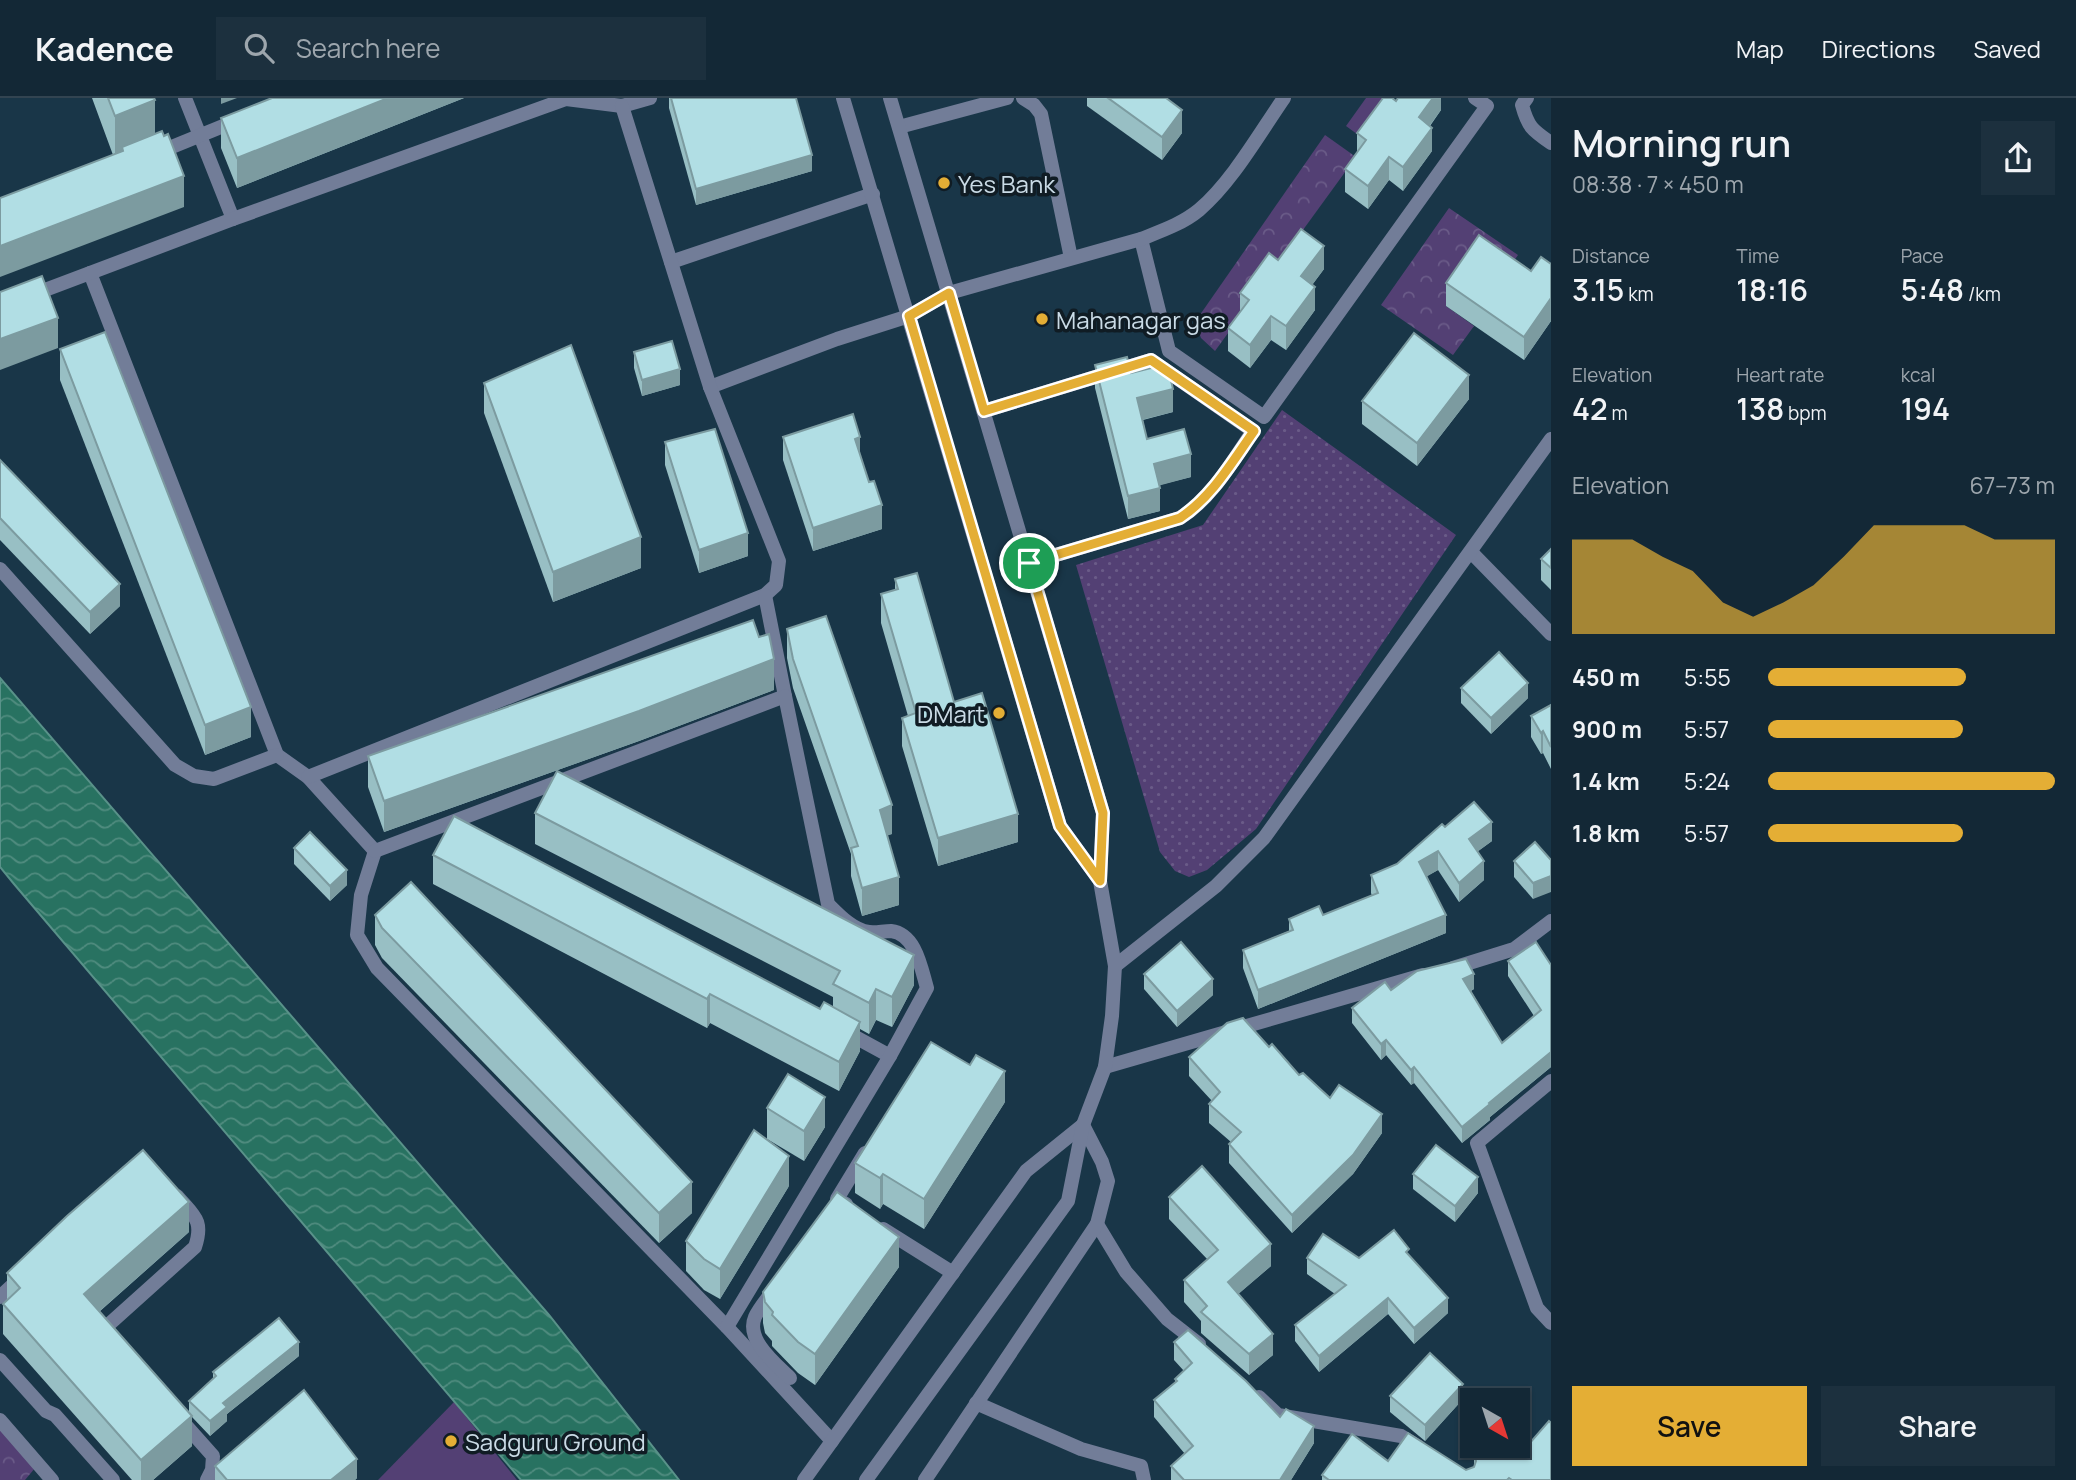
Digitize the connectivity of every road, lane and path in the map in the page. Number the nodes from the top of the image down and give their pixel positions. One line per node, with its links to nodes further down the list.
1 (185, 98): 13 (street)
2 (650, 98): 10 (street)
3 (843, 98): 16 (street)
4 (890, 98): 12 (street)
5 (1007, 98): 12 (street)
6 (1023, 98): 19 (street)
7 (1284, 98): 18 (street)
8 (1475, 98): 18 (street)
9 (1527, 98): 14 (street)
10 (622, 106): 17 (street); 20 (street)
11 (247, 116): 13 (street)
12 (899, 127): 22 (street)
13 (200, 136): 15 (street); 17 (street)
14 (1551, 143)
15 (147, 157)
16 (873, 194): 20 (street); 24 (street)
17 (233, 219): 21 (street)
18 (1141, 239): 19 (street)
19 (1071, 258): 22 (street)
20 (671, 262): 25 (street)
21 (90, 273): 23 (street); 34 (street)
22 (949, 293): 24 (street); 26 (street)
23 (0, 306)
24 (909, 316): 25 (street); 37 (street)
25 (709, 387): 31 (street)
26 (984, 411): 29 (street); 29 (street)
27 (1551, 439): 28 (street)
28 (1471, 552): 32 (street); 39 (street)
29 (1029, 563): 37 (street)
30 (0, 569): 34 (street)
31 (765, 596): 33 (street); 35 (street)
32 (1551, 634)
33 (785, 696): 36 (street); 41 (street)
34 (278, 755): 35 (street)
35 (308, 777): 36 (street)
36 (374, 851): 53 (street)
37 (1100, 881): 39 (street)
38 (1551, 921): 42 (street)
39 (1115, 966): 42 (street)
40 (830, 1024): 41 (street)
41 (890, 1056): 53 (street)
42 (1105, 1066): 44 (street)
43 (1551, 1081): 52 (street)
44 (1083, 1125): 47 (street); 49 (street); 68 (street)
45 (871, 1143): 49 (street)
46 (169, 1186): 54 (street)
47 (1097, 1224): 55 (street); 59 (street)
48 (29, 1269): 51 (street)
49 (953, 1273): 62 (street)
50 (785, 1275): 57 (street)
51 (0, 1297)
52 (1551, 1323)
53 (727, 1327): 62 (street)
54 (117, 1349)
55 (1210, 1353)
56 (0, 1360): 65 (street)
57 (790, 1378)
58 (1249, 1388): 63 (street)
59 (976, 1403): 69 (street); 70 (street)
60 (168, 1406): 66 (street)
61 (0, 1420): 64 (street)
62 (832, 1441): 67 (street)
63 (1434, 1457)
64 (52, 1480)
65 (113, 1480)
66 (207, 1480)
67 (804, 1480)
68 (866, 1480)
69 (925, 1480)
70 (1144, 1480)

